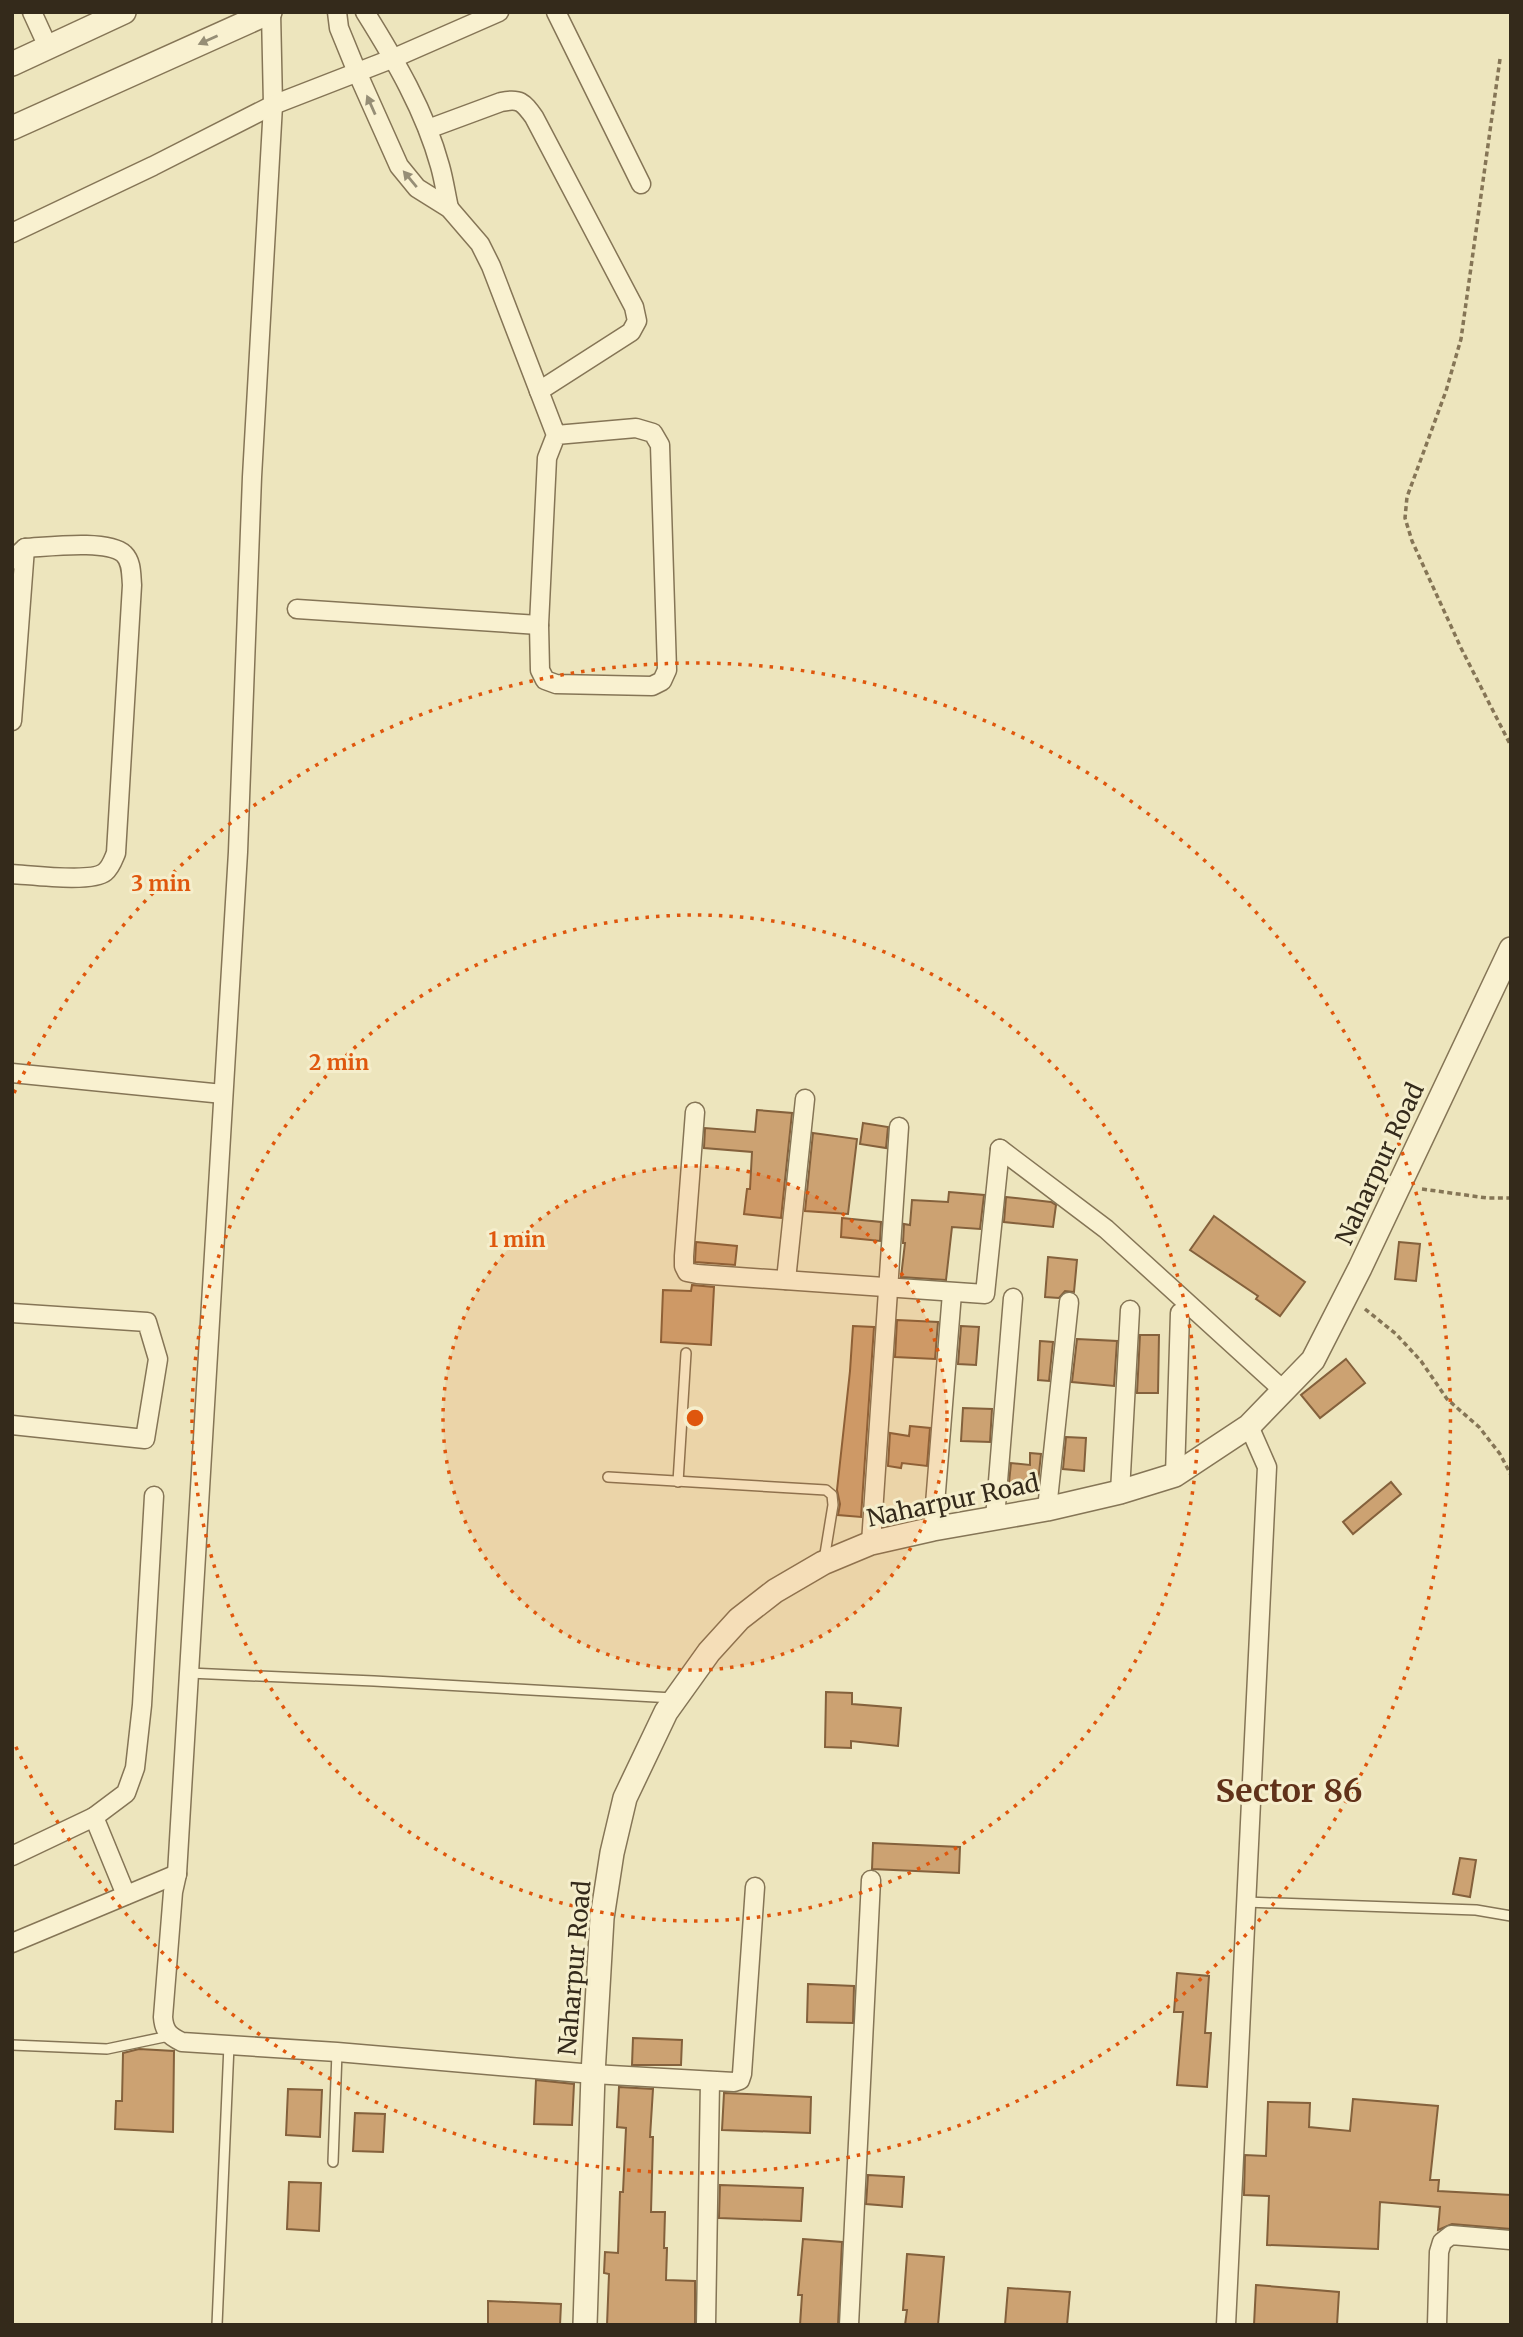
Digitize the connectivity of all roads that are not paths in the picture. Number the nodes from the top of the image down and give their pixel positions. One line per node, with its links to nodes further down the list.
1 (32, 12): 8 (street)
2 (124, 12): 8 (street)
3 (271, 12): 12 (street); 13 (street, one-way to 13)
4 (337, 12): 11 (street)
5 (365, 12): 9 (street)
6 (499, 12): 9 (street)
7 (556, 12): 15 (street)
8 (48, 47): 10 (street)
9 (394, 58): 11 (street); 14 (street)
10 (12, 64)
11 (356, 72): 12 (street); 16 (street, one-way to 11)
12 (273, 105): 17 (street); 27 (street)
13 (12, 128)
14 (428, 129): 16 (street); 18 (street)
15 (641, 184)
16 (449, 208): 18 (street)
17 (12, 233)
18 (538, 391): 19 (street)
19 (556, 435): 22 (street); 22 (street)
20 (18, 554): 23 (street); 24 (street)
21 (297, 609): 22 (street)
22 (539, 625)
23 (12, 721)
24 (12, 874)
25 (1511, 949): 40 (street, Naharpur Road)
26 (12, 1073): 27 (street)
27 (223, 1094): 53 (street)
28 (805, 1099): 31 (street)
29 (695, 1112): 31 (street)
30 (899, 1126): 32 (street)
31 (786, 1280): 32 (street)
32 (889, 1288): 33 (street); 51 (street)
33 (952, 1293): 40 (street); 50 (street)
34 (1013, 1298): 49 (street)
35 (1069, 1302): 48 (street)
36 (1130, 1310): 46 (street)
37 (12, 1313): 41 (street)
38 (1180, 1313): 43 (street)
39 (687, 1353): 45 (lane)
40 (1283, 1390): 42 (street, Naharpur Road)
41 (12, 1425)
42 (1249, 1426): 43 (street, Naharpur Road); 61 (street)
43 (1175, 1475): 46 (street, Naharpur Road)
44 (608, 1477): 45 (lane)
45 (678, 1482): 52 (lane)
46 (1120, 1492): 48 (street, Naharpur Road)
47 (154, 1496): 55 (street)
48 (1047, 1509): 49 (street, Naharpur Road)
49 (996, 1518): 50 (street, Naharpur Road)
50 (933, 1529): 51 (street, Naharpur Road)
51 (871, 1543): 52 (street, Naharpur Road)
52 (823, 1563): 54 (street, Naharpur Road)
53 (189, 1673): 54 (lane); 57 (street)
54 (676, 1699): 68 (street, Naharpur Road)
55 (94, 1817): 56 (street); 60 (street)
56 (12, 1856)
57 (177, 1874): 60 (street); 64 (street)
58 (871, 1880): 75 (street)
59 (755, 1887): 69 (street)
60 (126, 1895): 63 (street)
61 (1246, 1902): 62 (lane); 76 (street)
62 (1511, 1916)
63 (12, 1943)
64 (169, 2036): 65 (lane); 66 (street)
65 (12, 2045)
66 (229, 2045): 67 (street); 72 (lane)
67 (337, 2052): 68 (street); 70 (lane)
68 (593, 2074): 69 (street); 73 (street, Naharpur Road)
69 (710, 2081): 74 (street)
70 (333, 2162)
71 (1510, 2240): 77 (street)
72 (217, 2325)
73 (585, 2325)
74 (705, 2325)
75 (849, 2325)
76 (1226, 2325)
77 (1437, 2325)

